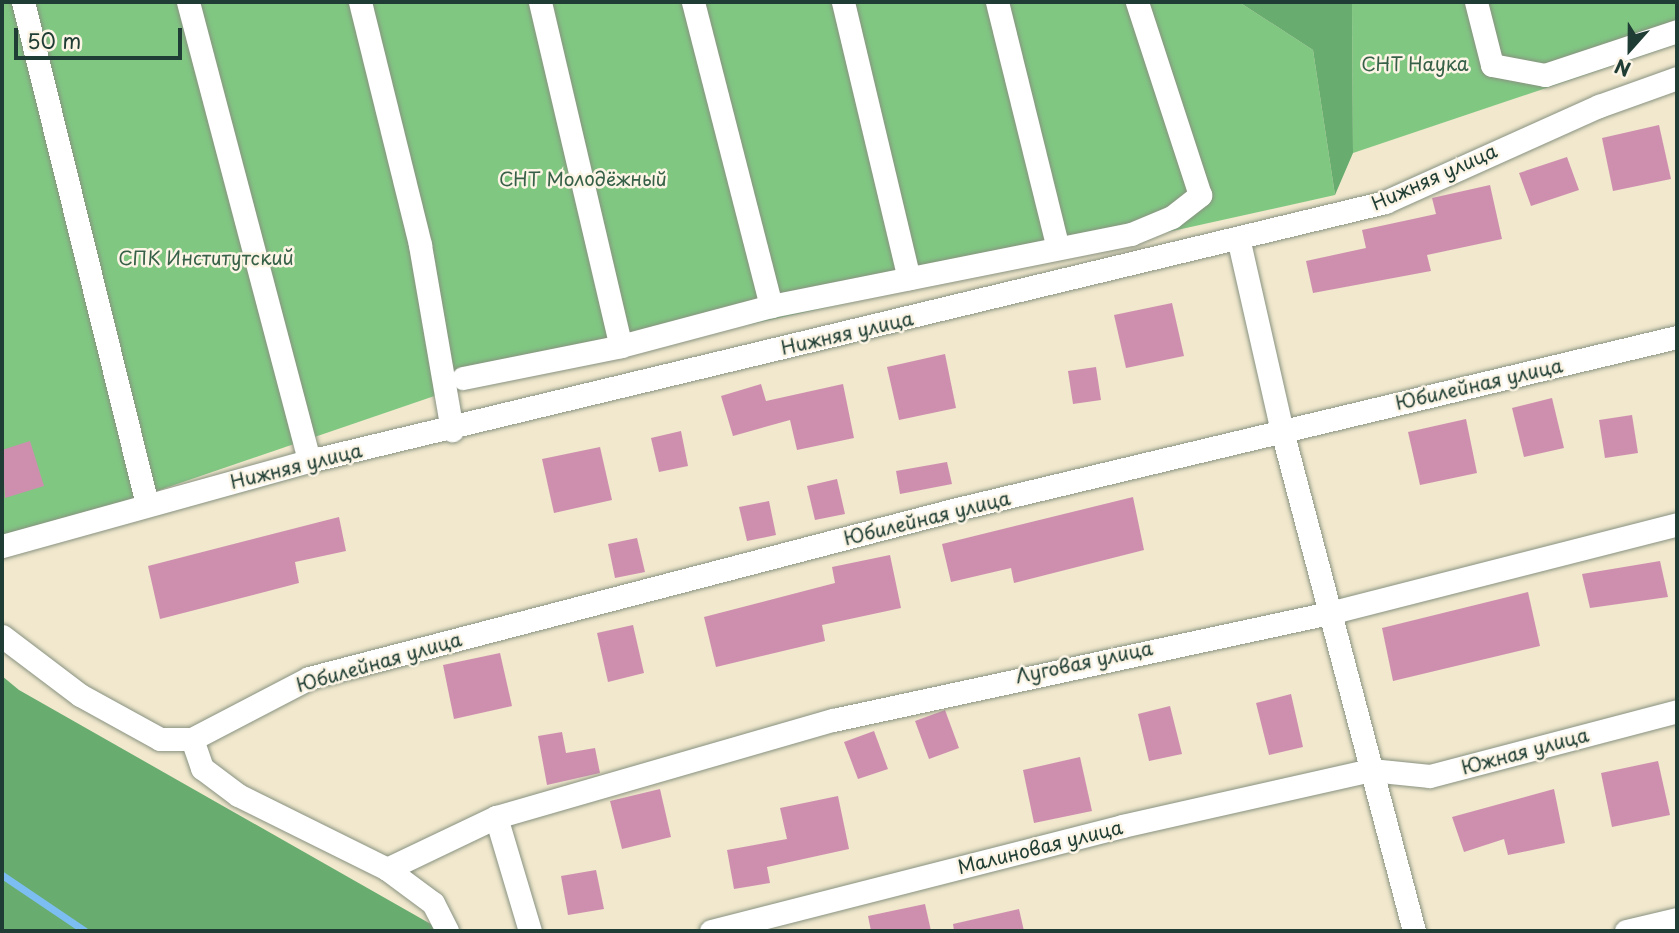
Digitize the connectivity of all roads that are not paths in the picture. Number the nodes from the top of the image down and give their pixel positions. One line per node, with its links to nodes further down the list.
1 (23, 2): 22 (street)
2 (188, 2): 21 (street)
3 (360, 2): 19 (street)
4 (540, 2): 17 (street)
5 (693, 2): 15 (street)
6 (843, 2): 14 (street)
7 (997, 2): 13 (street)
8 (1137, 2): 13 (street)
9 (1476, 2): 10 (street)
10 (1677, 31)
11 (1677, 78): 12 (street, Нижняя улица)
12 (1239, 242): 19 (street, Нижняя улица); 20 (street)
13 (1058, 247): 14 (street)
14 (909, 278): 15 (street)
15 (771, 306): 17 (street)
16 (1677, 337): 20 (street, Юбилейная улица)
17 (621, 346): 18 (street)
18 (463, 378)
19 (452, 430): 21 (street, Нижняя улица)
20 (1282, 431): 25 (street); 28 (street, Юбилейная улица)
21 (309, 461): 22 (street, Нижняя улица)
22 (147, 504): 24 (street, Нижняя улица)
23 (1677, 524): 25 (street, Луговая улица)
24 (3, 542)
25 (1329, 613): 29 (street); 30 (street, Луговая улица)
26 (2, 636): 28 (street)
27 (1677, 711): 29 (street, Южная улица)
28 (192, 739): 31 (street)
29 (1371, 770): 35 (street, Малиновая улица); 36 (street)
30 (496, 817): 31 (street, Луговая улица); 34 (street)
31 (387, 869): 33 (street)
32 (1677, 919): 37 (street)
33 (447, 931)
34 (530, 931)
35 (711, 931)
36 (1414, 931)
37 (1626, 931)

